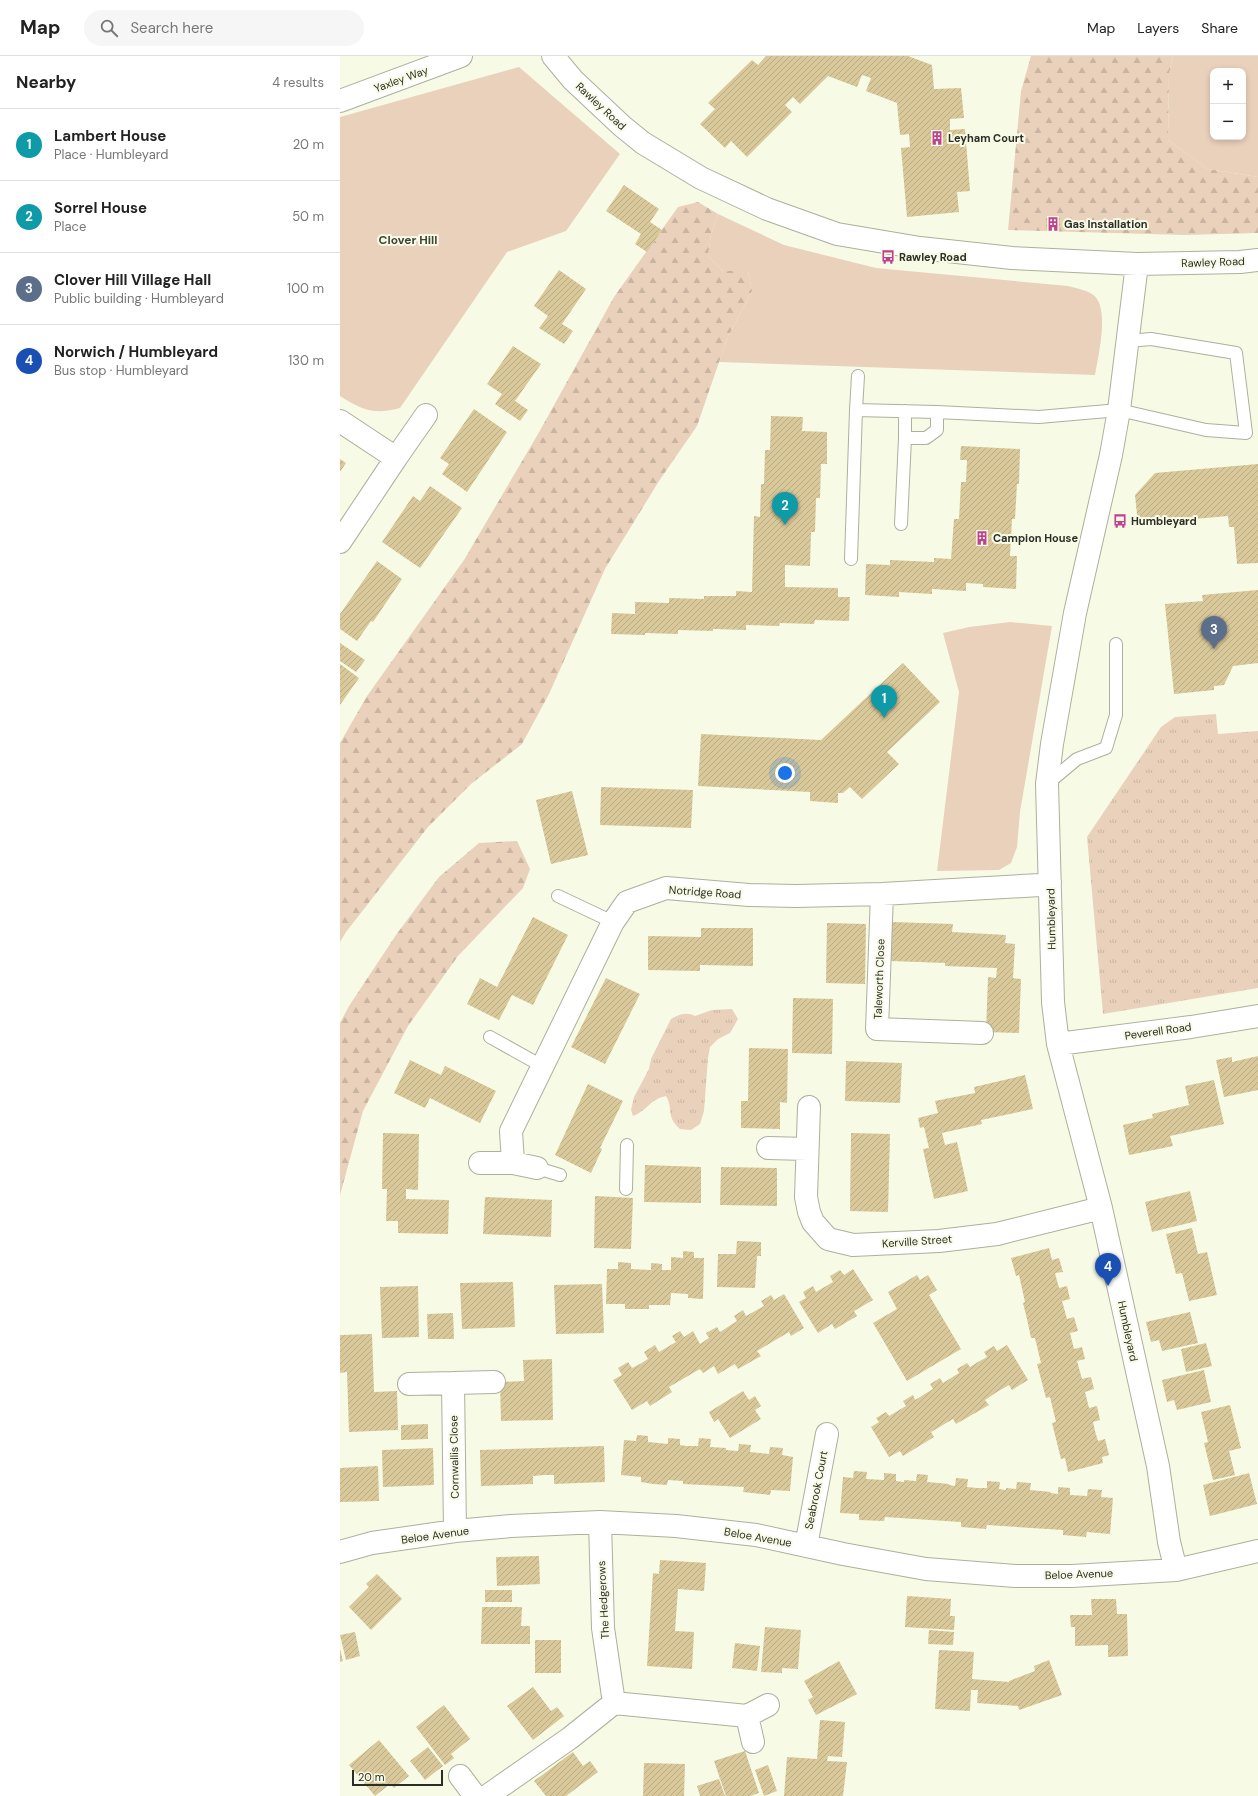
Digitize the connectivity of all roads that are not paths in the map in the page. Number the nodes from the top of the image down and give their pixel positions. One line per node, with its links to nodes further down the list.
1 (462, 56): 3 (street, Yaxley Way)
2 (553, 56): 5 (street, Rawley Road)
3 (340, 101)
4 (1258, 260): 5 (street, Rawley Road)
5 (1137, 264): 6 (street, Humbleyard)
6 (1129, 341): 9 (street, Humbleyard); 9 (lane)
7 (858, 376): 8 (lane)
8 (856, 410): 10 (lane); 18 (lane)
9 (1119, 410): 11 (lane); 20 (street, Humbleyard)
10 (905, 411): 11 (lane); 14 (lane)
11 (937, 412): 14 (lane)
12 (426, 415): 15 (street)
13 (340, 420): 15 (street)
14 (905, 438): 16 (lane)
15 (396, 458): 17 (street)
16 (901, 524)
17 (340, 542)
18 (851, 559)
19 (1116, 644): 20 (lane)
20 (1047, 784): 21 (street, Humbleyard)
21 (1050, 882): 22 (street, Notridge Road); 28 (street, Humbleyard)
22 (882, 894): 24 (street, Notridge Road); 26 (street, Taleworth Close)
23 (558, 896): 24 (lane)
24 (613, 922): 29 (street, Notridge Road)
25 (1258, 1016): 28 (street, Peverell Road)
26 (982, 1033)
27 (490, 1037): 29 (lane)
28 (1058, 1044): 39 (street, Humbleyard)
29 (542, 1066): 35 (street, Notridge Road)
30 (809, 1108): 33 (street, Kerville Street)
31 (627, 1145): 38 (lane)
32 (768, 1148): 33 (street)
33 (807, 1149): 39 (street, Kerville Street)
34 (480, 1164): 35 (street)
35 (513, 1164): 36 (street)
36 (536, 1168): 37 (lane)
37 (560, 1175)
38 (626, 1189)
39 (1101, 1208): 49 (street, Humbleyard)
40 (494, 1382): 41 (street)
41 (453, 1383): 42 (street); 45 (street, Cornwallis Close)
42 (410, 1384)
43 (827, 1434): 46 (street, Seabrook Court)
44 (600, 1522): 45 (street, Beloe Avenue); 46 (street, Beloe Avenue); 50 (street, The Hedgerows)
45 (455, 1531): 48 (street, Beloe Avenue)
46 (806, 1546): 49 (street, Beloe Avenue)
47 (1258, 1551): 49 (street, Beloe Avenue)
48 (340, 1552)
49 (1176, 1570)
50 (614, 1703): 52 (street); 56 (street)
51 (768, 1705): 52 (street)
52 (747, 1716): 53 (street)
53 (753, 1742)
54 (460, 1776): 55 (street)
55 (475, 1796)
56 (487, 1796)

